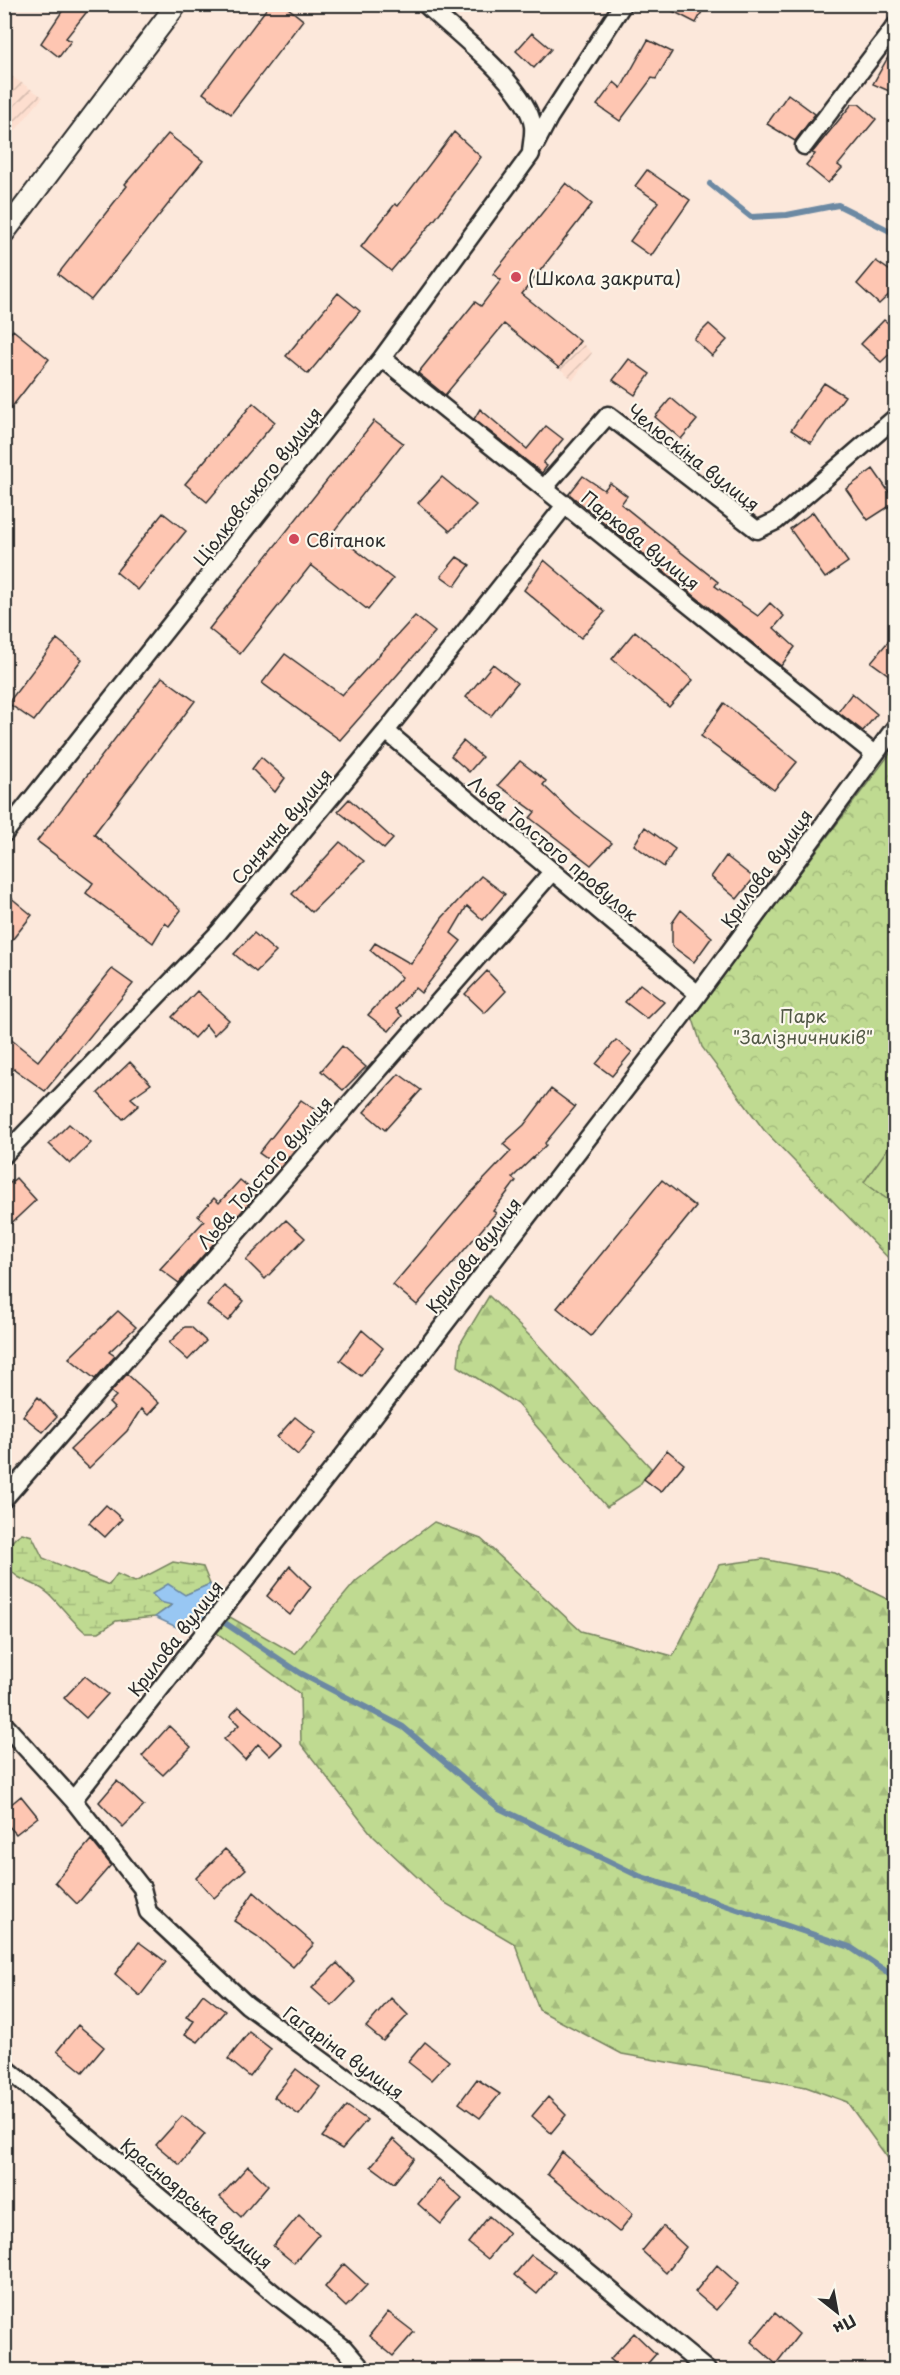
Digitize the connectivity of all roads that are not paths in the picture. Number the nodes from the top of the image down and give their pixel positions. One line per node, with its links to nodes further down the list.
1 (177, 4): 7 (street)
2 (425, 4): 6 (street)
3 (623, 4): 6 (street, Ціолковського вулиця)
4 (892, 35): 5 (street)
5 (804, 146)
6 (531, 154): 8 (street, Ціолковського вулиця)
7 (4, 233)
8 (382, 358): 10 (street, Паркова вулиця); 15 (street, Ціолковського вулиця)
9 (896, 417): 10 (street, Челюскіна вулиця)
10 (544, 488): 11 (street, Паркова вулиця)
11 (566, 504): 13 (street, Сонячна вулиця); 14 (street, Паркова вулиця)
12 (896, 726): 14 (street, Крилова вулиця)
13 (386, 731): 16 (street, Льва Толстого провулок); 18 (street, Сонячна вулиця)
14 (874, 754): 17 (street, Крилова вулиця)
15 (4, 834)
16 (552, 872): 17 (street, Льва Толстого провулок); 19 (street, Льва Толстого вулиця)
17 (698, 994): 21 (street, Крилова вулиця)
18 (4, 1155)
19 (4, 1499)
20 (4, 1724): 21 (street, Гагаріна вулиця)
21 (73, 1800): 24 (street, Гагаріна вулиця)
22 (4, 2066): 23 (street, Красноярська вулиця)
23 (363, 2370)
24 (707, 2370)

